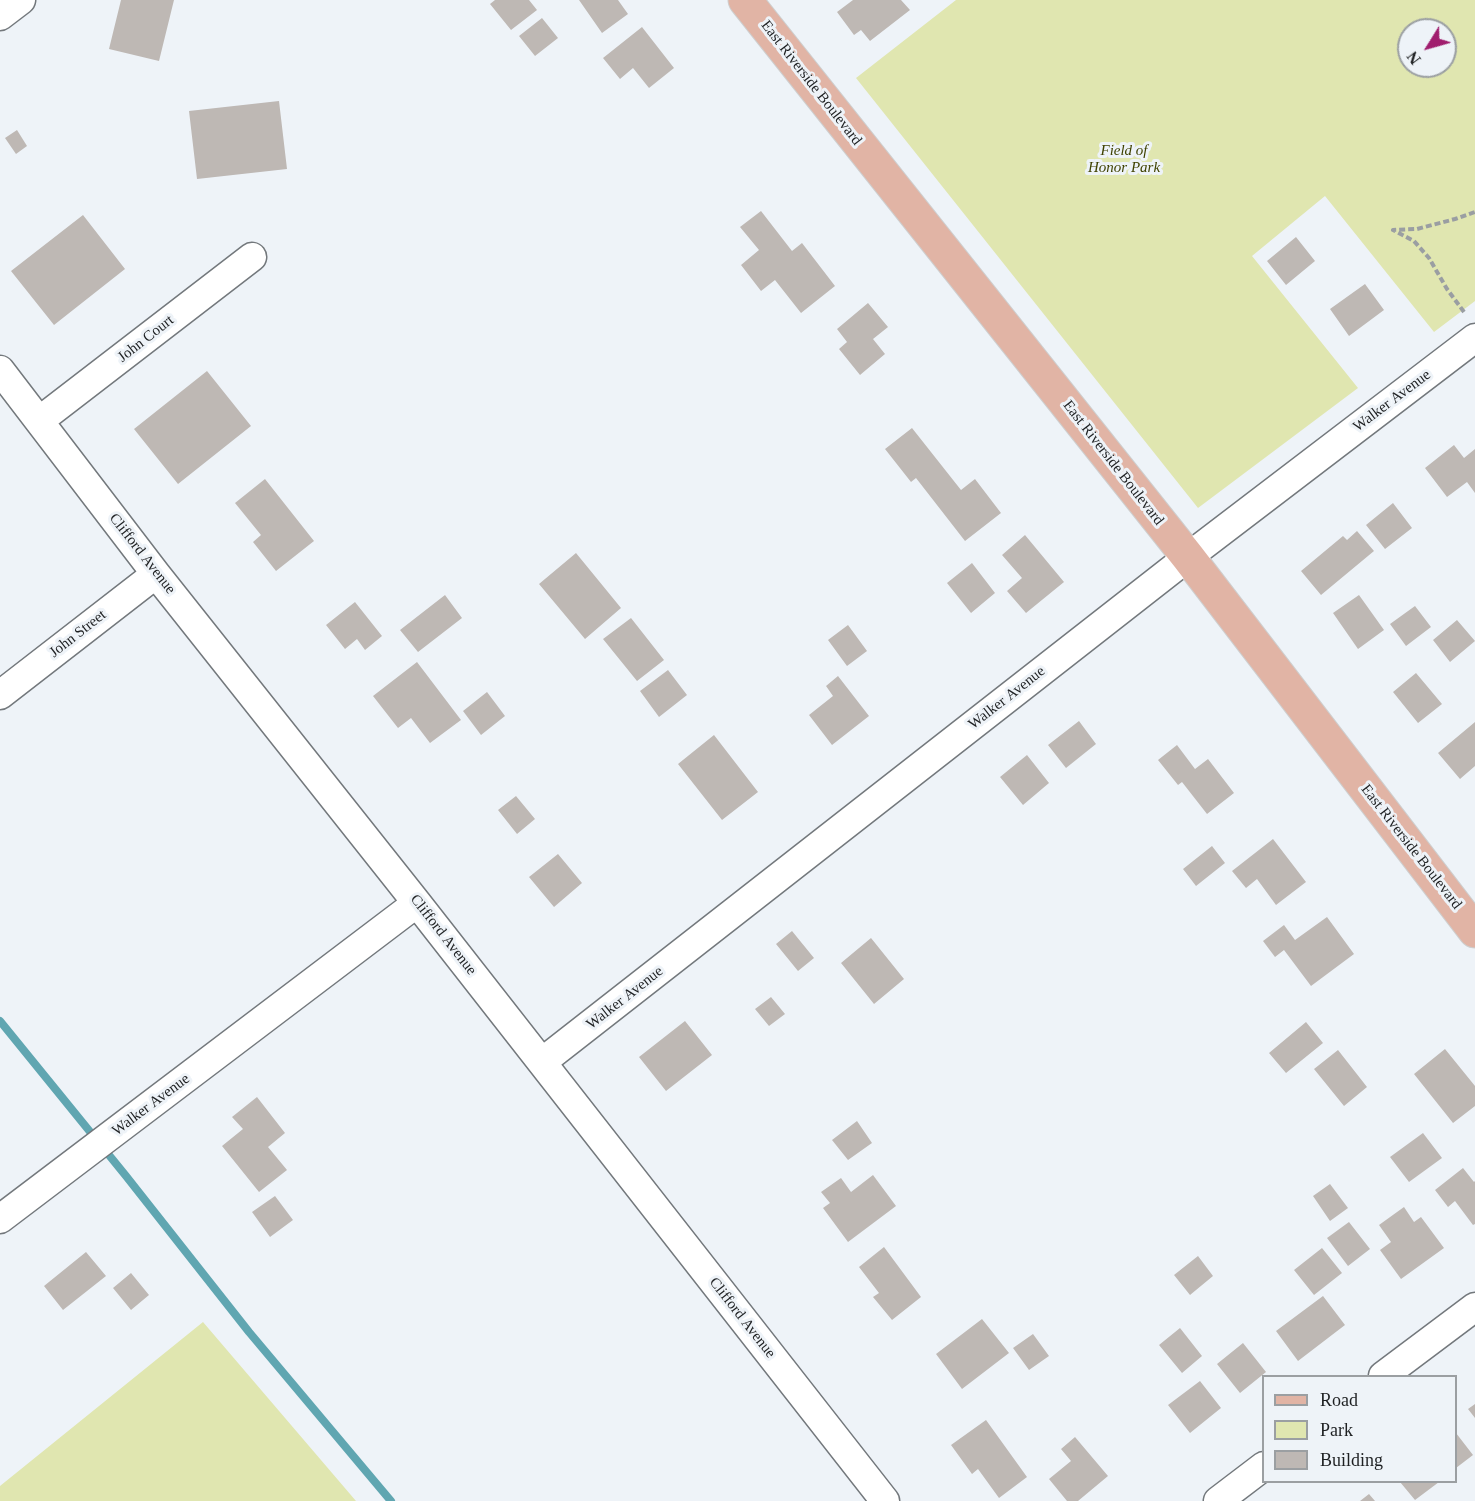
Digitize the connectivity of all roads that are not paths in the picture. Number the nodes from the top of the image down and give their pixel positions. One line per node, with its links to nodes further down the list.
1 (21, 0): 3 (street)
2 (745, 0): 8 (main road, East Riverside Boulevard)
3 (0, 16)
4 (252, 257): 7 (street, John Court)
5 (1472, 328): 8 (street, Walker Avenue)
6 (0, 370): 7 (street, Clifford Avenue)
7 (39, 420): 9 (street, Clifford Avenue)
8 (1188, 557): 12 (main road, East Riverside Boulevard); 13 (street, Walker Avenue)
9 (156, 574): 10 (street, John Street); 11 (street, Clifford Avenue)
10 (0, 695)
11 (417, 903): 13 (street, Clifford Avenue); 14 (street, Walker Avenue)
12 (1475, 931)
13 (542, 1062): 18 (street, Clifford Avenue)
14 (0, 1219)
15 (1475, 1307): 16 (street)
16 (1386, 1375)
17 (1262, 1467): 19 (street)
18 (885, 1501)
19 (1218, 1501)

